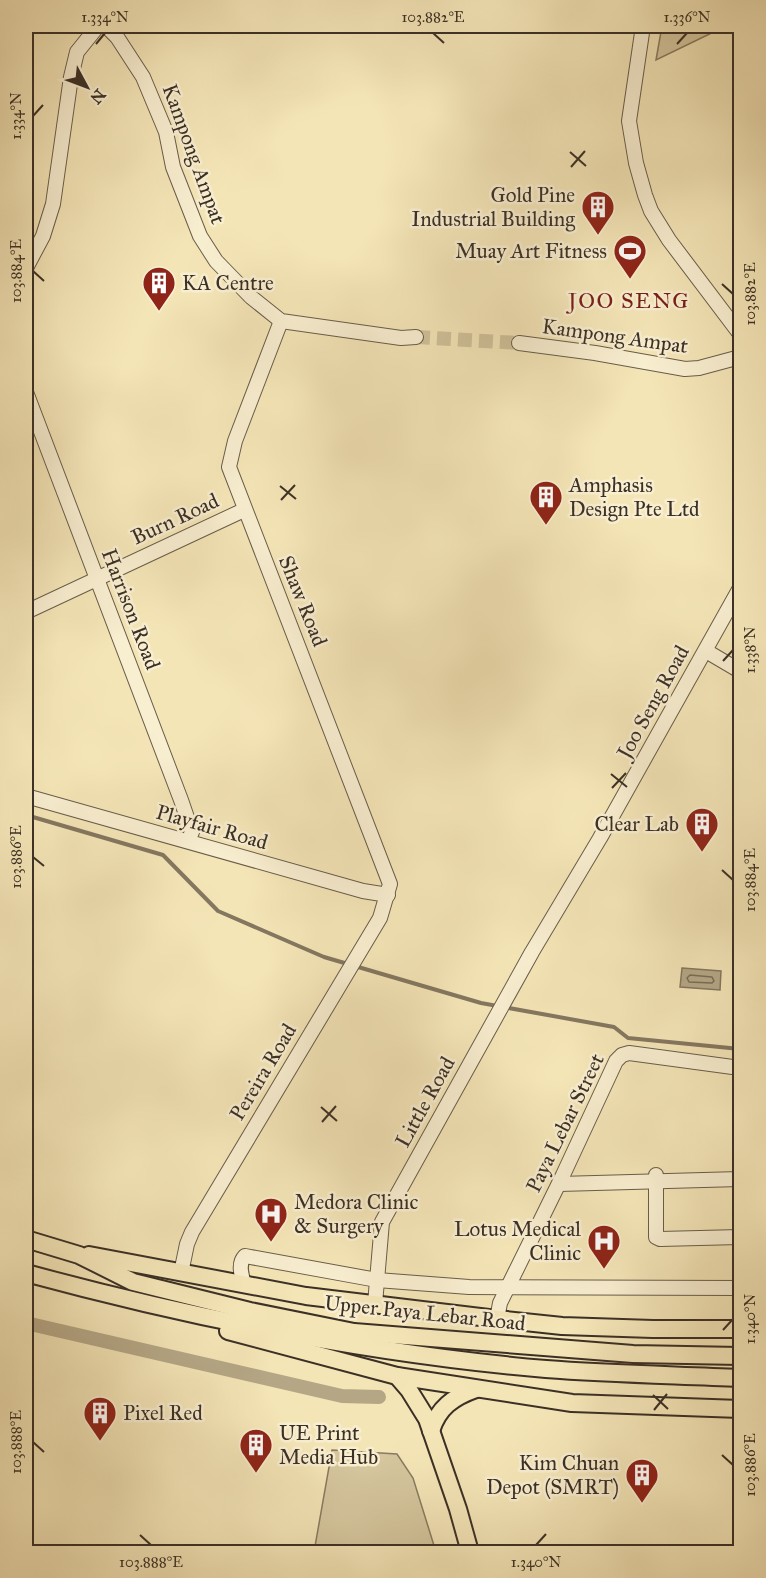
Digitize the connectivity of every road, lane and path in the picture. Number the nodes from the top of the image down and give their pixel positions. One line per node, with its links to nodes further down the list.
1 (98, 26): 4 (street)
2 (106, 26): 5 (street, Kampong Ampat)
3 (644, 26): 6 (street)
4 (26, 268)
5 (281, 321): 7 (street); 11 (street, Shaw Road)
6 (741, 333)
7 (416, 337)
8 (519, 343): 9 (street, Kampong Ampat)
9 (741, 357)
10 (26, 392): 12 (street, Harrison Road)
11 (244, 510): 12 (street, Burn Road); 19 (street, Shaw Road)
12 (97, 579): 14 (street, Burn Road); 18 (street, Harrison Road)
13 (741, 588): 15 (street, Joo Seng Road)
14 (26, 612)
15 (706, 651): 16 (street); 20 (street, Joo Seng Road)
16 (741, 671)
17 (26, 796): 18 (street, Playfair Road)
18 (188, 841): 19 (street, Playfair Road)
19 (388, 895): 29 (street, Pereira Road)
20 (545, 929): 30 (street, Little Road)
21 (741, 1068): 24 (street, Paya Lebar Street)
22 (656, 1177): 23 (street); 24 (street); 25 (street)
23 (741, 1179)
24 (559, 1184): 32 (street, Paya Lebar Street)
25 (741, 1237)
26 (26, 1239): 27 (main road, Upper Paya Lebar Road)
27 (79, 1255): 29 (main road, Upper Paya Lebar Road); 38 (main road, Upper Paya Lebar Road)
28 (26, 1273): 35 (main road, Upper Paya Lebar Road)
29 (181, 1273): 31 (main road, Upper Paya Lebar Road)
30 (377, 1280): 31 (street, Upper Paya Lebar Road); 32 (street, Upper Paya Lebar Road); 34 (street, Little Road)
31 (244, 1284): 34 (main road, Upper Paya Lebar Road)
32 (508, 1288): 33 (street, Upper Paya Lebar Road); 36 (street, Paya Lebar Street)
33 (741, 1288)
34 (375, 1304): 36 (main road, Upper Paya Lebar Road)
35 (207, 1318): 39 (main road, Upper Paya Lebar Road); 40 (main road, Upper Paya Lebar Road)
36 (497, 1319): 37 (main road, Upper Paya Lebar Road)
37 (741, 1329)
38 (741, 1356)
39 (397, 1376): 41 (main road, Upper Paya Lebar Road); 43 (main road)
40 (741, 1378)
41 (478, 1389): 42 (main road, Upper Paya Lebar Road); 43 (main road)
42 (741, 1409)
43 (430, 1431): 44 (main road)
44 (470, 1552)

